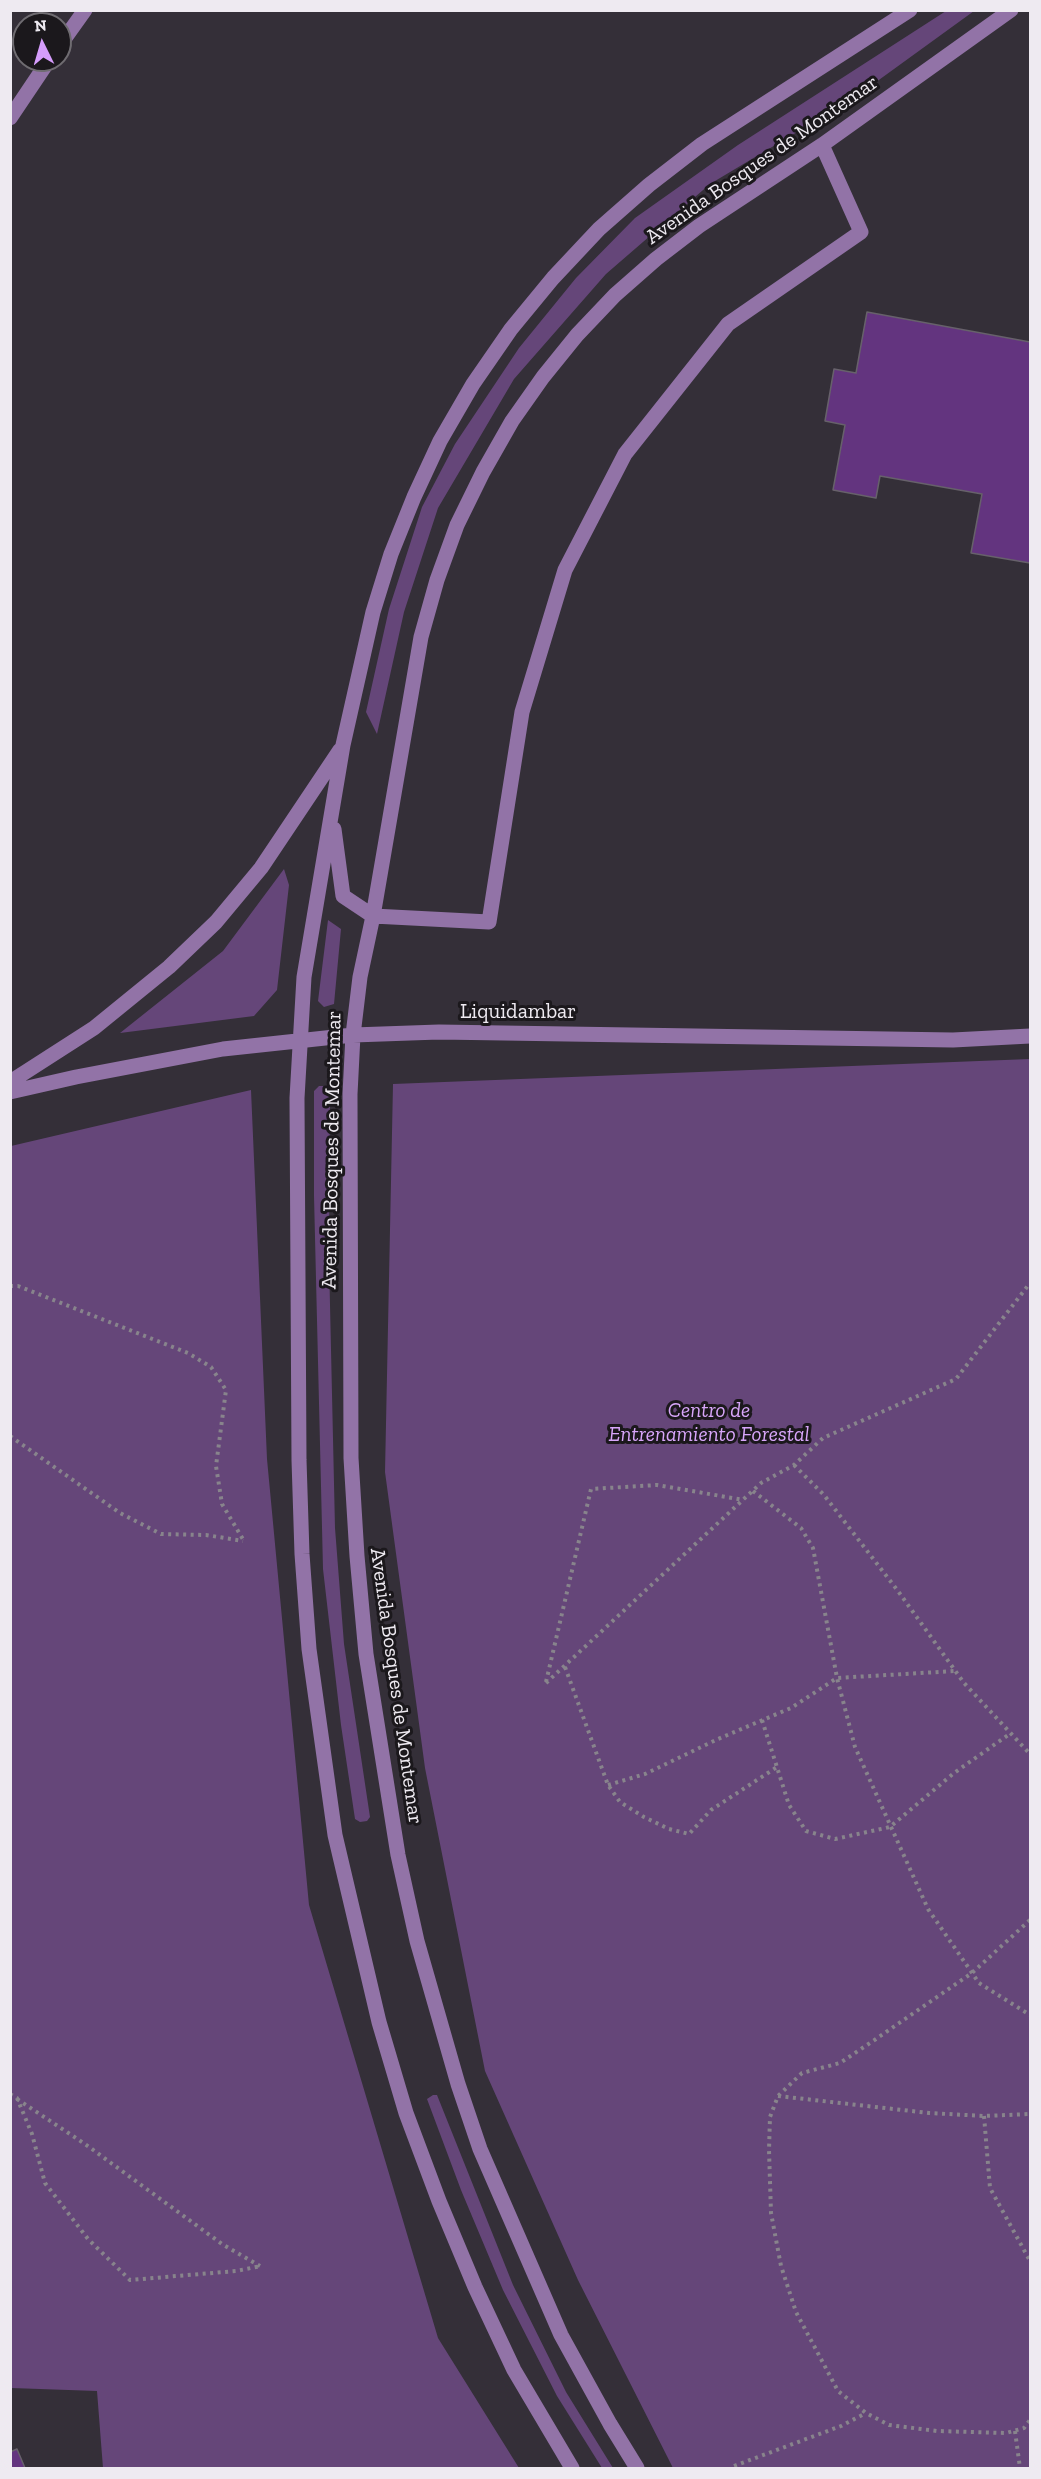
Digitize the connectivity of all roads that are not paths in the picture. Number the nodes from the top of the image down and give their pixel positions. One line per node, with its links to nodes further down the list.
1 (85, 10): 4 (street)
2 (910, 10): 8 (street, Avenida Bosques de Montemar)
3 (1011, 10): 7 (street, Avenida Bosques de Montemar)
4 (72, 28)
5 (41, 72): 6 (street)
6 (10, 118)
7 (822, 145): 10 (street, Avenida Bosques de Montemar); 10 (street)
8 (343, 746): 9 (street, Avenida Bosques de Montemar); 14 (street)
9 (332, 814): 10 (street); 13 (street, Avenida Bosques de Montemar)
10 (373, 916): 11 (street, Avenida Bosques de Montemar)
11 (353, 1035): 12 (street, Liquidambar); 13 (street, Liquidambar); 17 (street, Avenida Bosques de Montemar)
12 (1030, 1036)
13 (299, 1040): 15 (street, Liquidambar); 16 (street, Avenida Bosques de Montemar)
14 (10, 1082)
15 (10, 1092)
16 (572, 2469)
17 (637, 2469)

